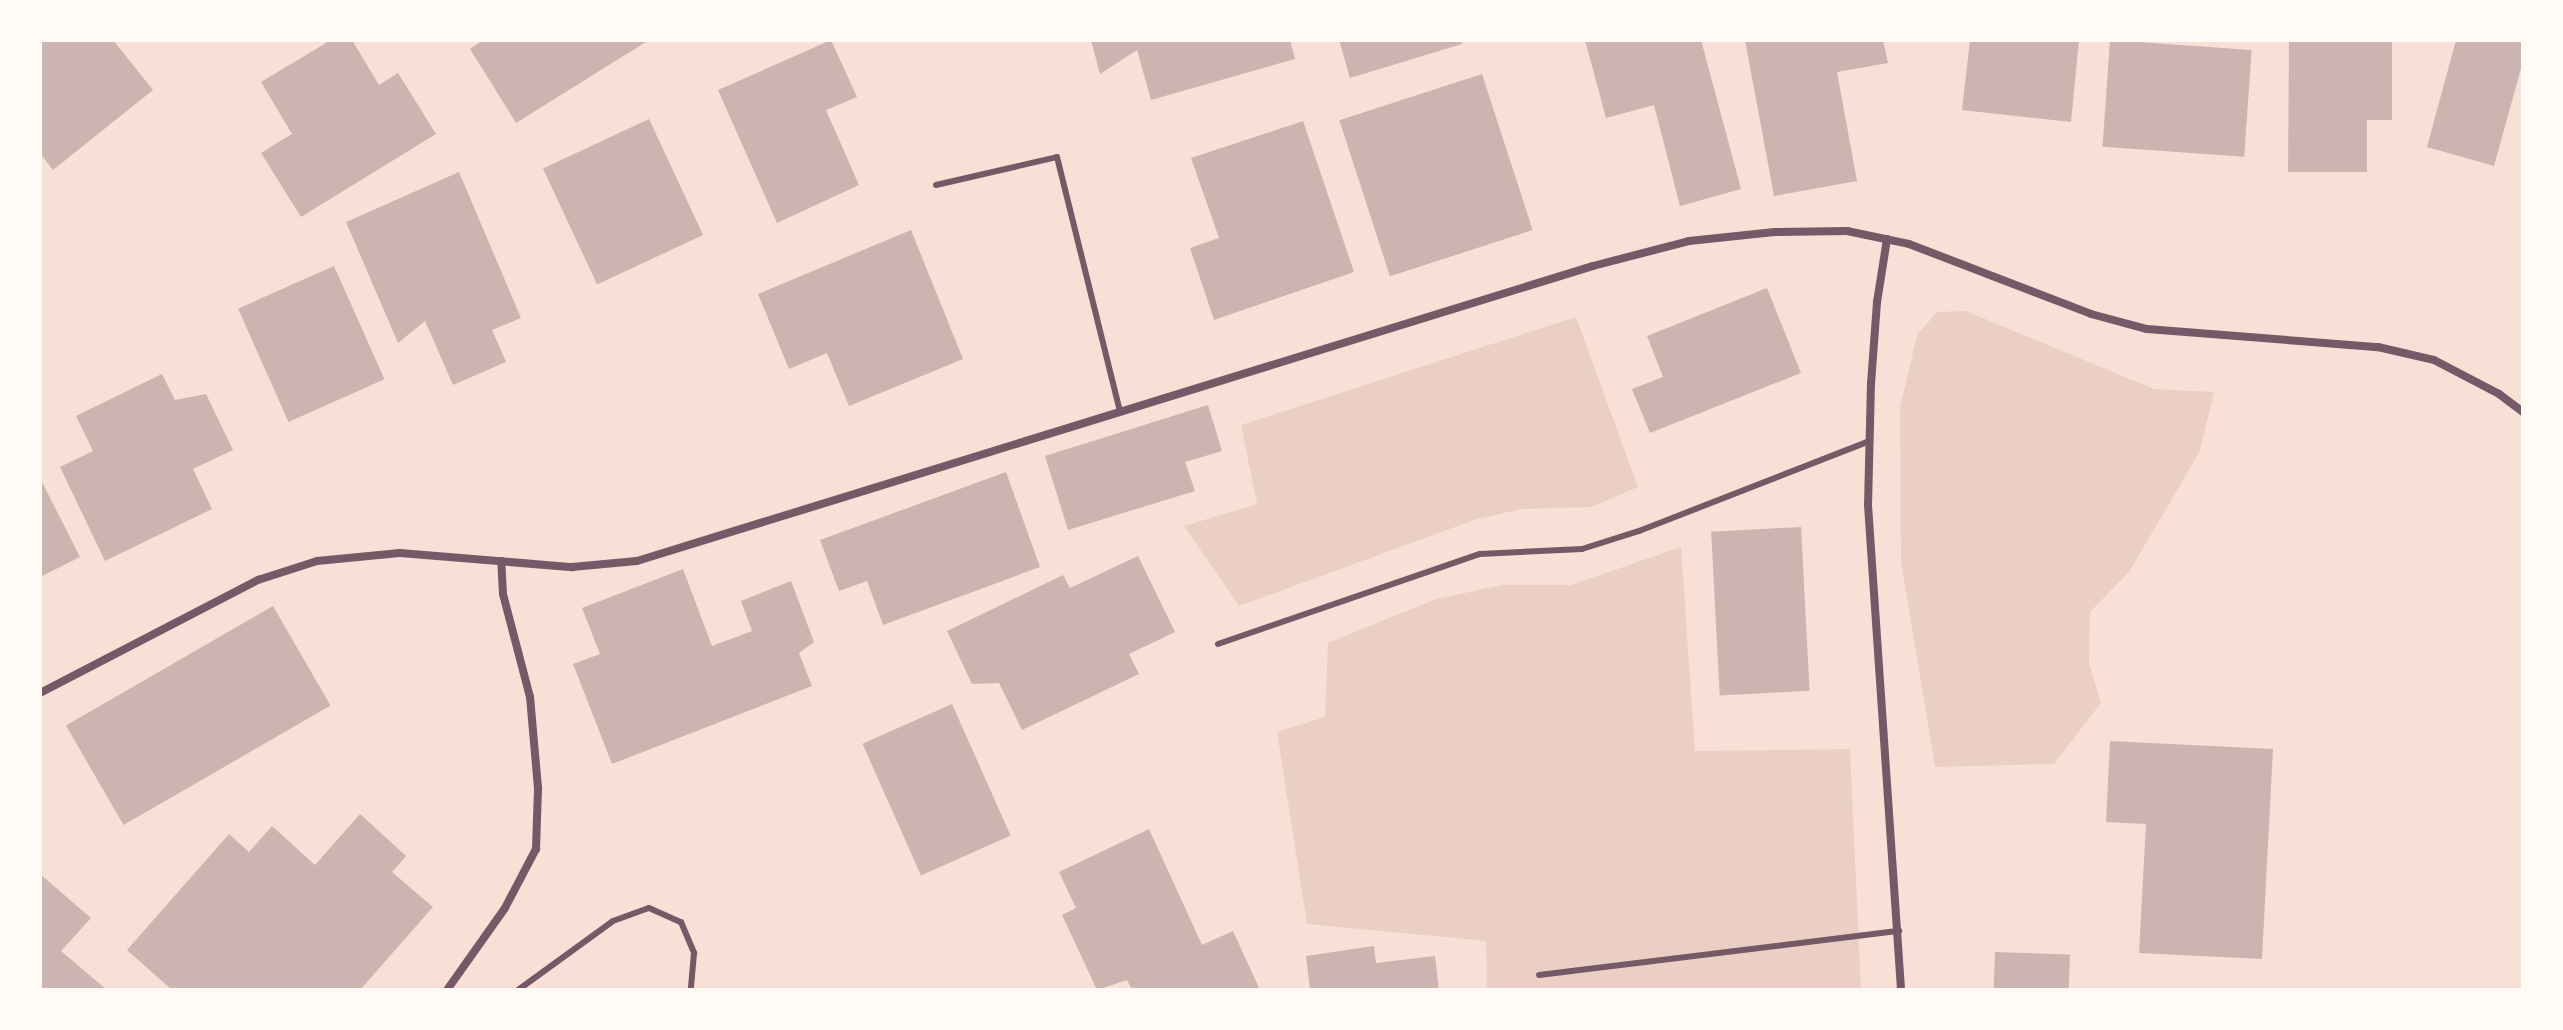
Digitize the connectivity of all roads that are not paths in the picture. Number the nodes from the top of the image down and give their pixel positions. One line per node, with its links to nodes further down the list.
1 (936, 185): 3 (lane)
2 (1887, 239): 3 (street); 4 (street); 5 (street)
3 (1120, 411): 6 (street)
4 (2523, 412)
5 (1870, 441): 7 (lane); 9 (street)
6 (501, 561): 8 (street); 11 (street)
7 (1218, 644)
8 (40, 693)
9 (1899, 931): 10 (lane); 14 (street)
10 (1539, 975)
11 (447, 990)
12 (518, 990): 13 (lane)
13 (691, 990)
14 (1901, 990)

